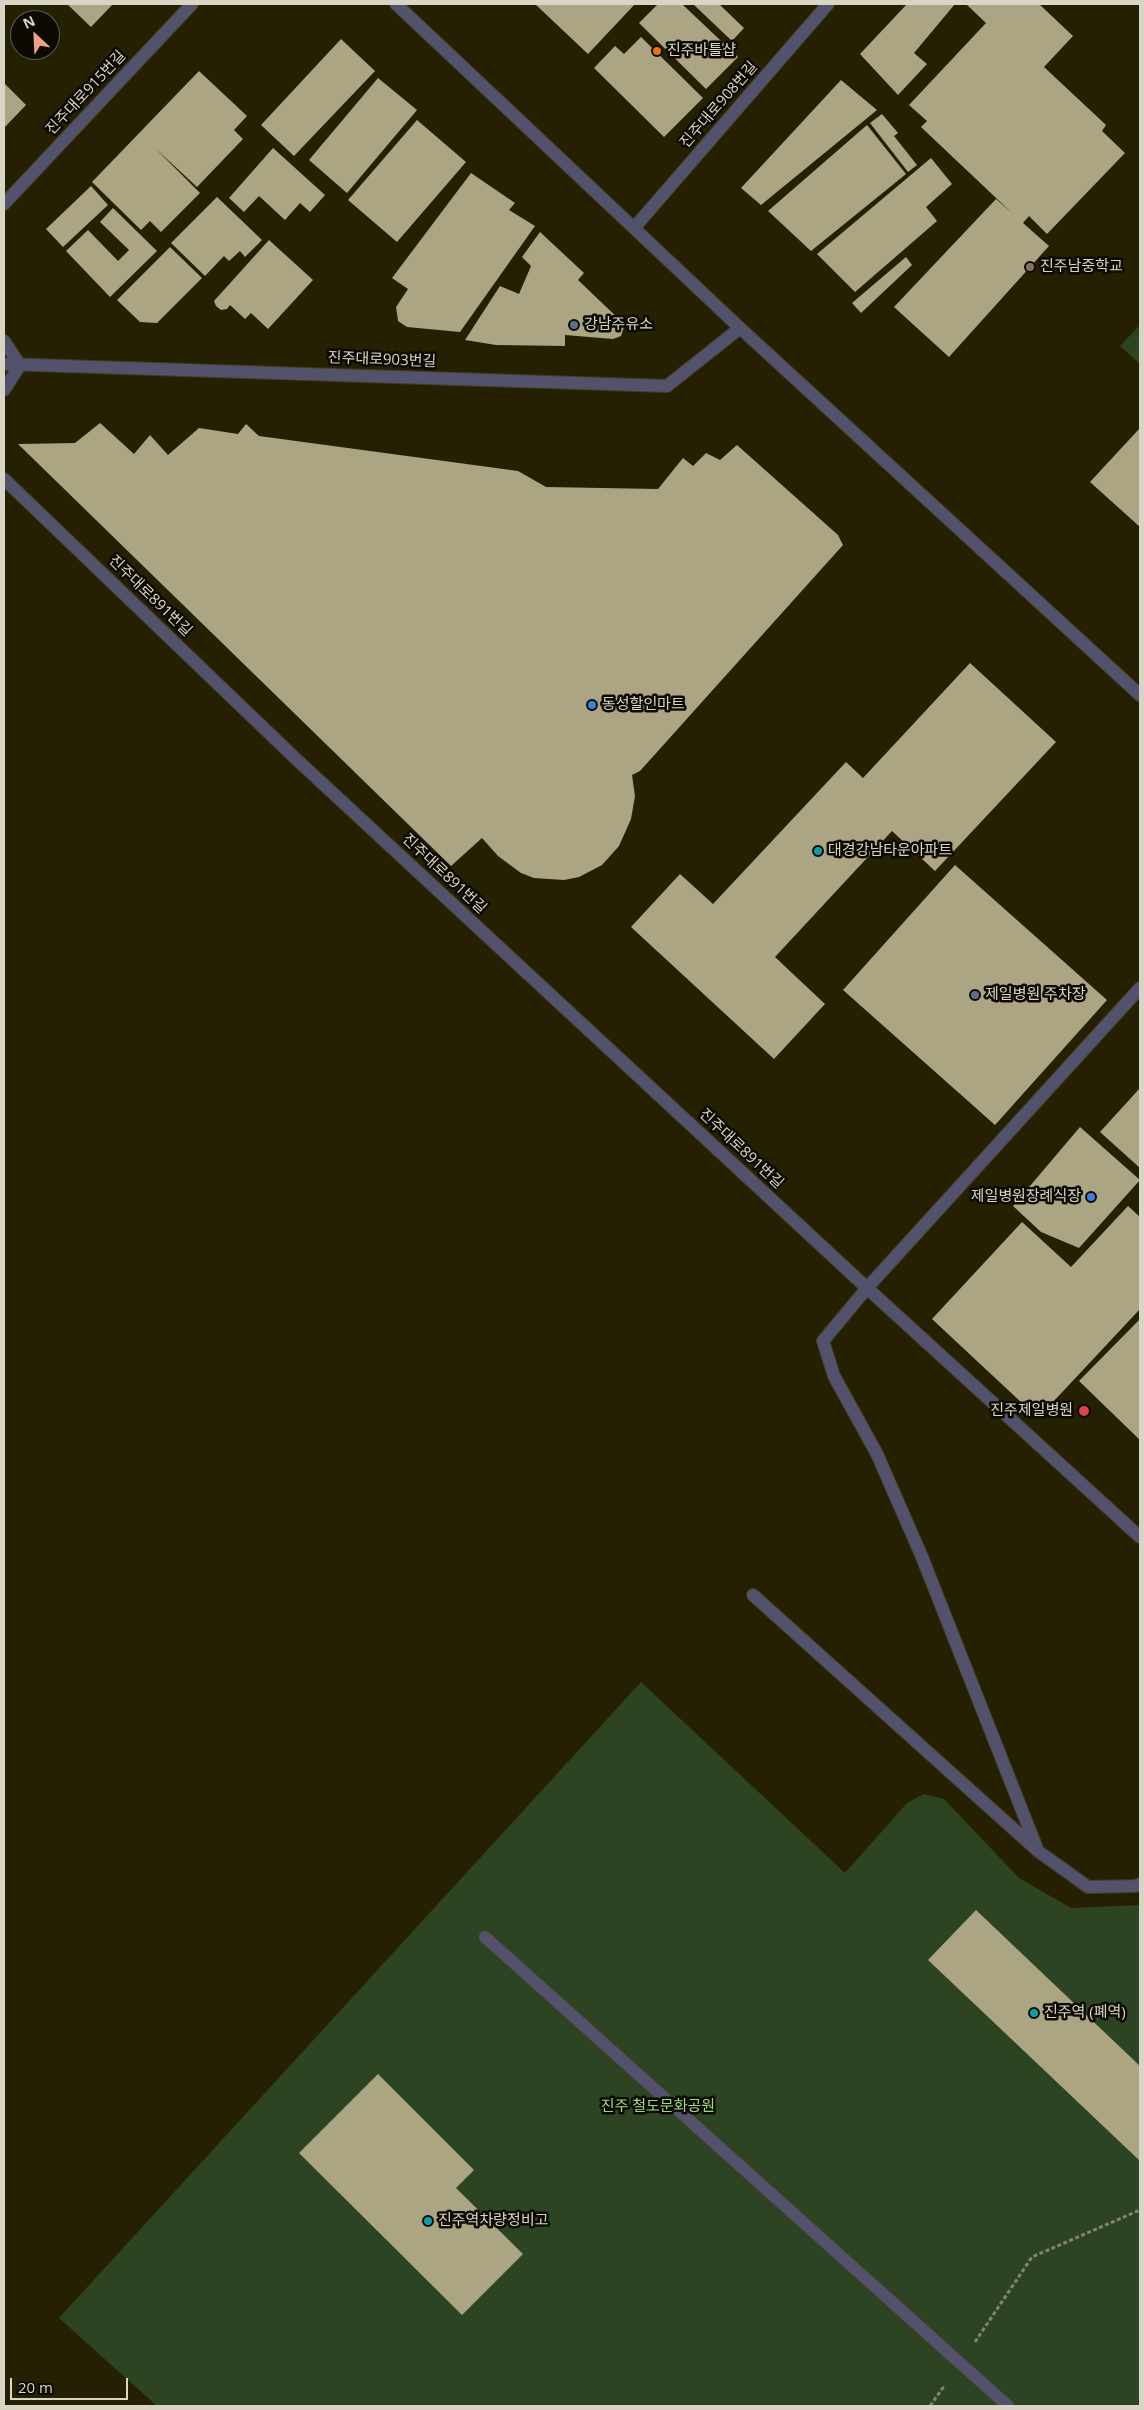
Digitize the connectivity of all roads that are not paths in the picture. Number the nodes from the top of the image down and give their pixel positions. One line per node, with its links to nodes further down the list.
1 (192, 4): 4 (street, 진주대로915번길)
2 (396, 4): 5 (street)
3 (828, 4): 5 (street, 진주대로908번길)
4 (4, 204)
5 (634, 228): 6 (street)
6 (740, 328): 9 (street, 진주대로903번길); 12 (street)
7 (4, 341): 9 (street)
8 (4, 364): 9 (street, 진주대로903번길)
9 (20, 365): 10 (street)
10 (4, 390)
11 (4, 479): 14 (street, 진주대로891번길)
12 (1140, 695)
13 (1140, 988): 14 (street)
14 (867, 1288): 15 (street, 진주대로891번길); 17 (street)
15 (1140, 1537)
16 (753, 1595): 17 (street)
17 (1038, 1851): 18 (street)
18 (1140, 1884)
19 (485, 1937): 20 (street)
20 (1008, 2406)

